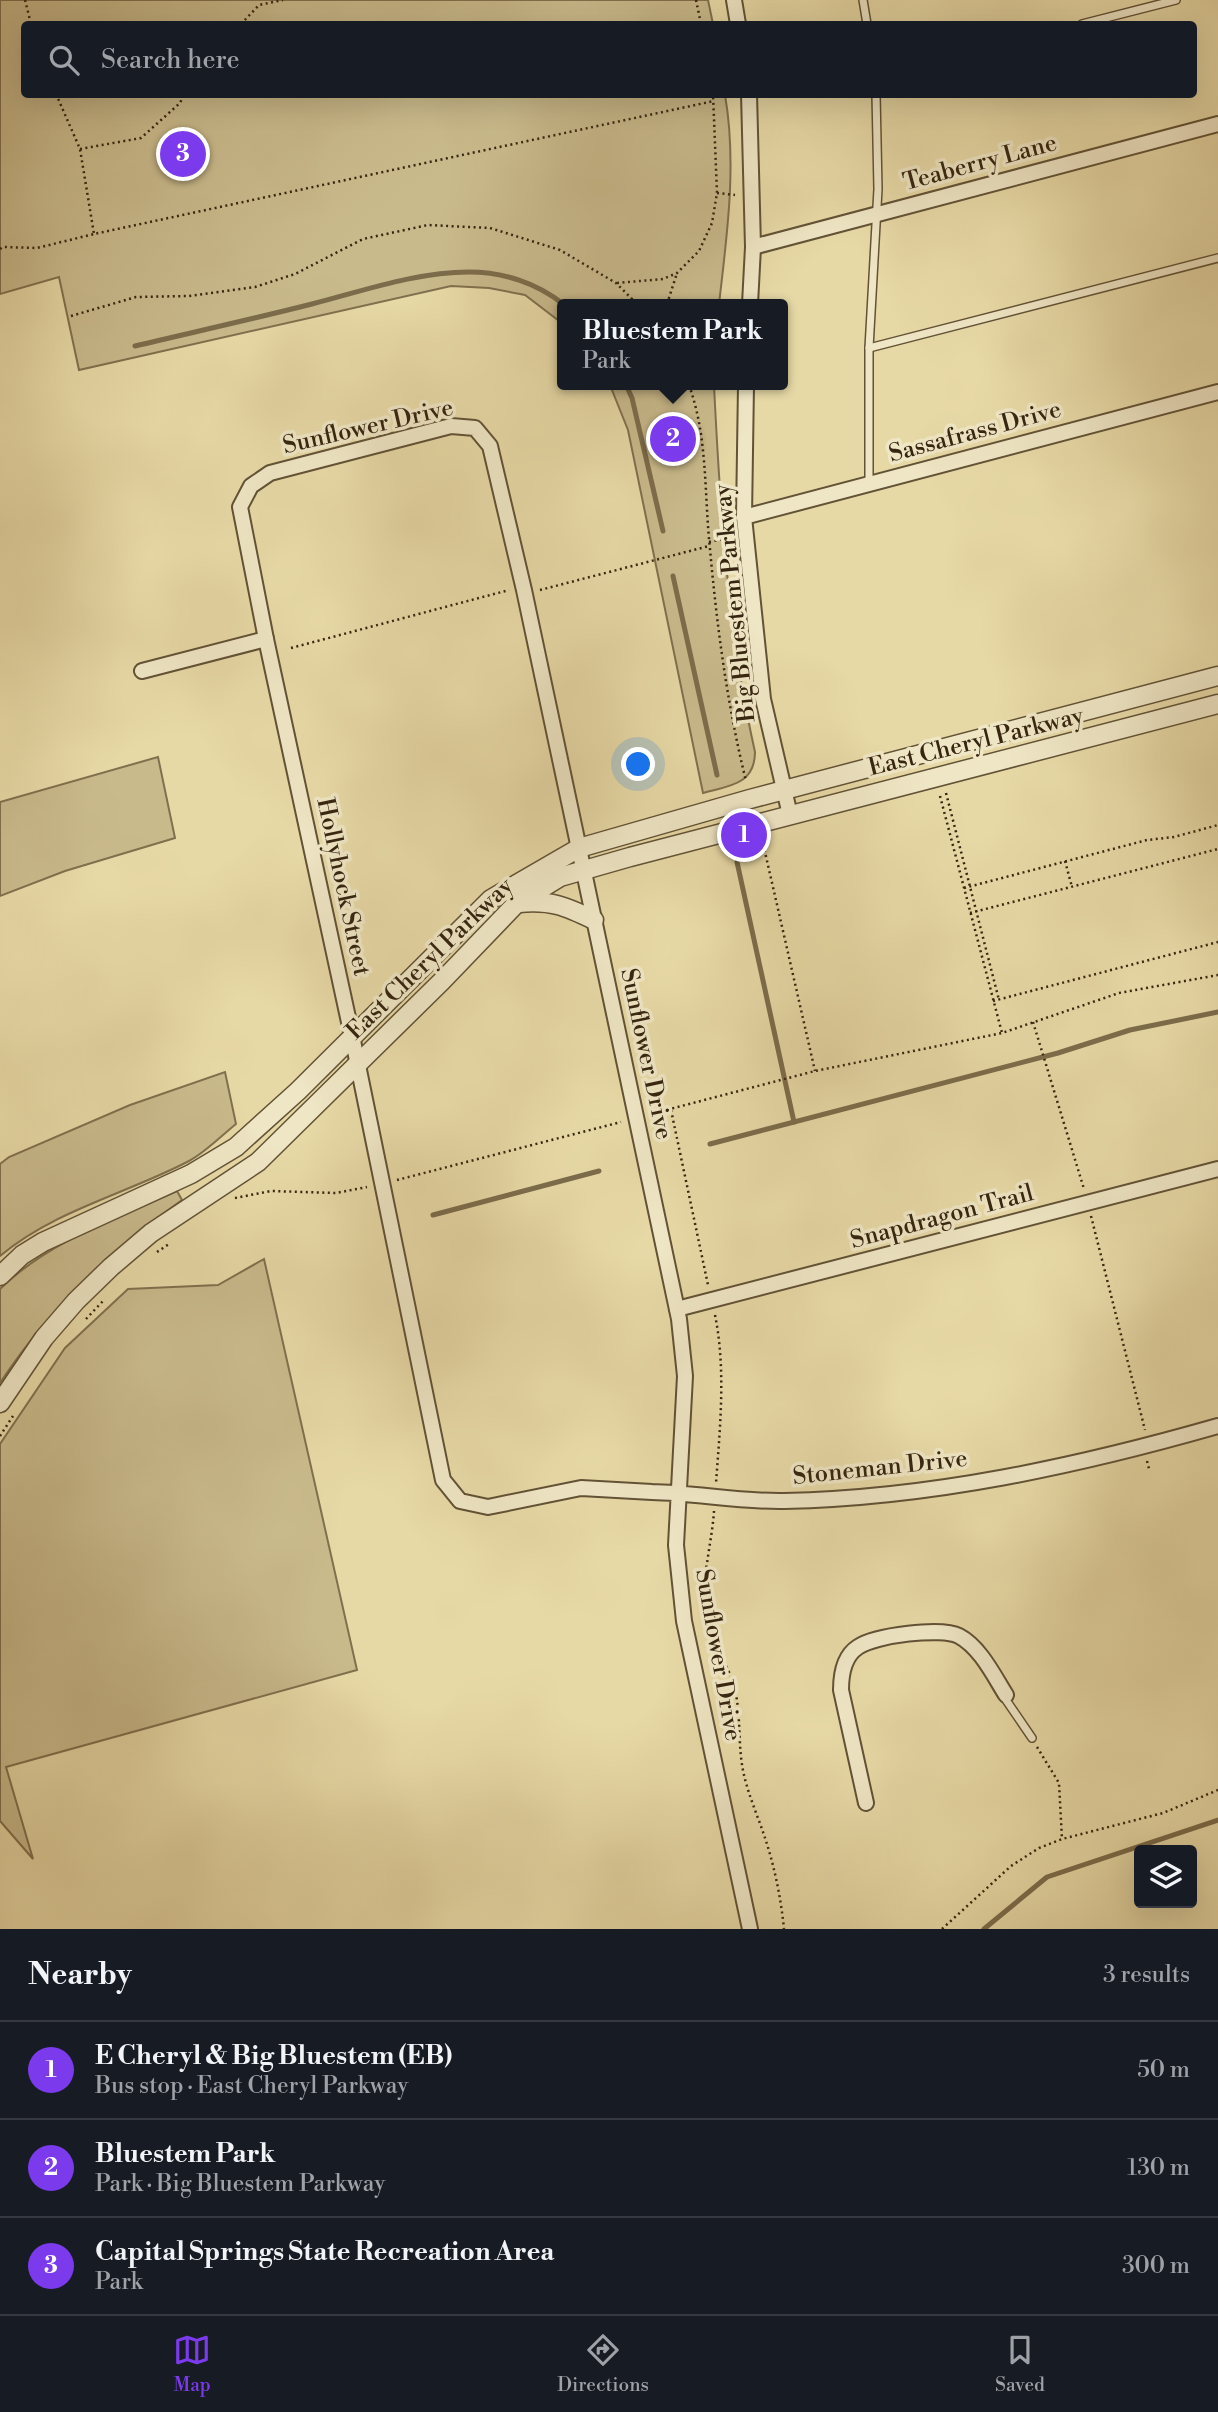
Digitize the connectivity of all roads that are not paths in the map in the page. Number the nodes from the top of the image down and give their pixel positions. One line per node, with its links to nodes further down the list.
1 (734, 0): 4 (street)
2 (863, 0): 5 (lane)
3 (1176, 0): 6 (lane)
4 (738, 21)
5 (866, 21)
6 (1094, 21)
7 (749, 98): 11 (street)
8 (876, 98): 10 (lane)
9 (1218, 124): 10 (street, Teaberry Lane)
10 (877, 214): 11 (street, Teaberry Lane); 14 (lane)
11 (753, 247): 13 (street)
12 (1218, 258): 14 (lane)
13 (750, 299)
14 (869, 348): 17 (lane)
15 (746, 390): 19 (street, Big Bluestem Parkway)
16 (1218, 392): 17 (street, Sassafrass Drive)
17 (869, 483): 19 (street, Sassafrass Drive)
18 (251, 486): 20 (street, Hollyhock Street); 26 (street, Sunflower Drive)
19 (744, 517): 24 (street, Big Bluestem Parkway)
20 (266, 639): 21 (street); 30 (street, Hollyhock Street)
21 (142, 671)
22 (1218, 676): 24 (street, East Cheryl Parkway)
23 (1218, 704): 25 (street, East Cheryl Parkway)
24 (784, 790): 25 (street, Big Bluestem Parkway); 26 (street, East Cheryl Parkway)
25 (790, 815): 27 (street, East Cheryl Parkway)
26 (579, 848): 27 (street, Sunflower Drive); 30 (street, East Cheryl Parkway)
27 (584, 870): 28 (street, East Cheryl Parkway); 29 (street, Sunflower Drive)
28 (516, 904): 29 (street); 31 (street, East Cheryl Parkway)
29 (594, 920): 34 (street, Sunflower Drive)
30 (352, 1036): 31 (street, Hollyhock Street); 33 (street, East Cheryl Parkway)
31 (358, 1063): 35 (street, East Cheryl Parkway); 38 (street, Hollyhock Street)
32 (1218, 1169): 34 (street, Snapdragon Trail)
33 (0, 1276)
34 (677, 1309): 37 (street, Sunflower Drive)
35 (8, 1407)
36 (1218, 1426): 37 (street, Stoneman Drive)
37 (678, 1493): 38 (street, Stoneman Drive); 42 (street, Sunflower Drive)
38 (460, 1501)
39 (1005, 1696): 40 (lane); 41 (street)
40 (1032, 1738)
41 (866, 1803)
42 (750, 1929)

